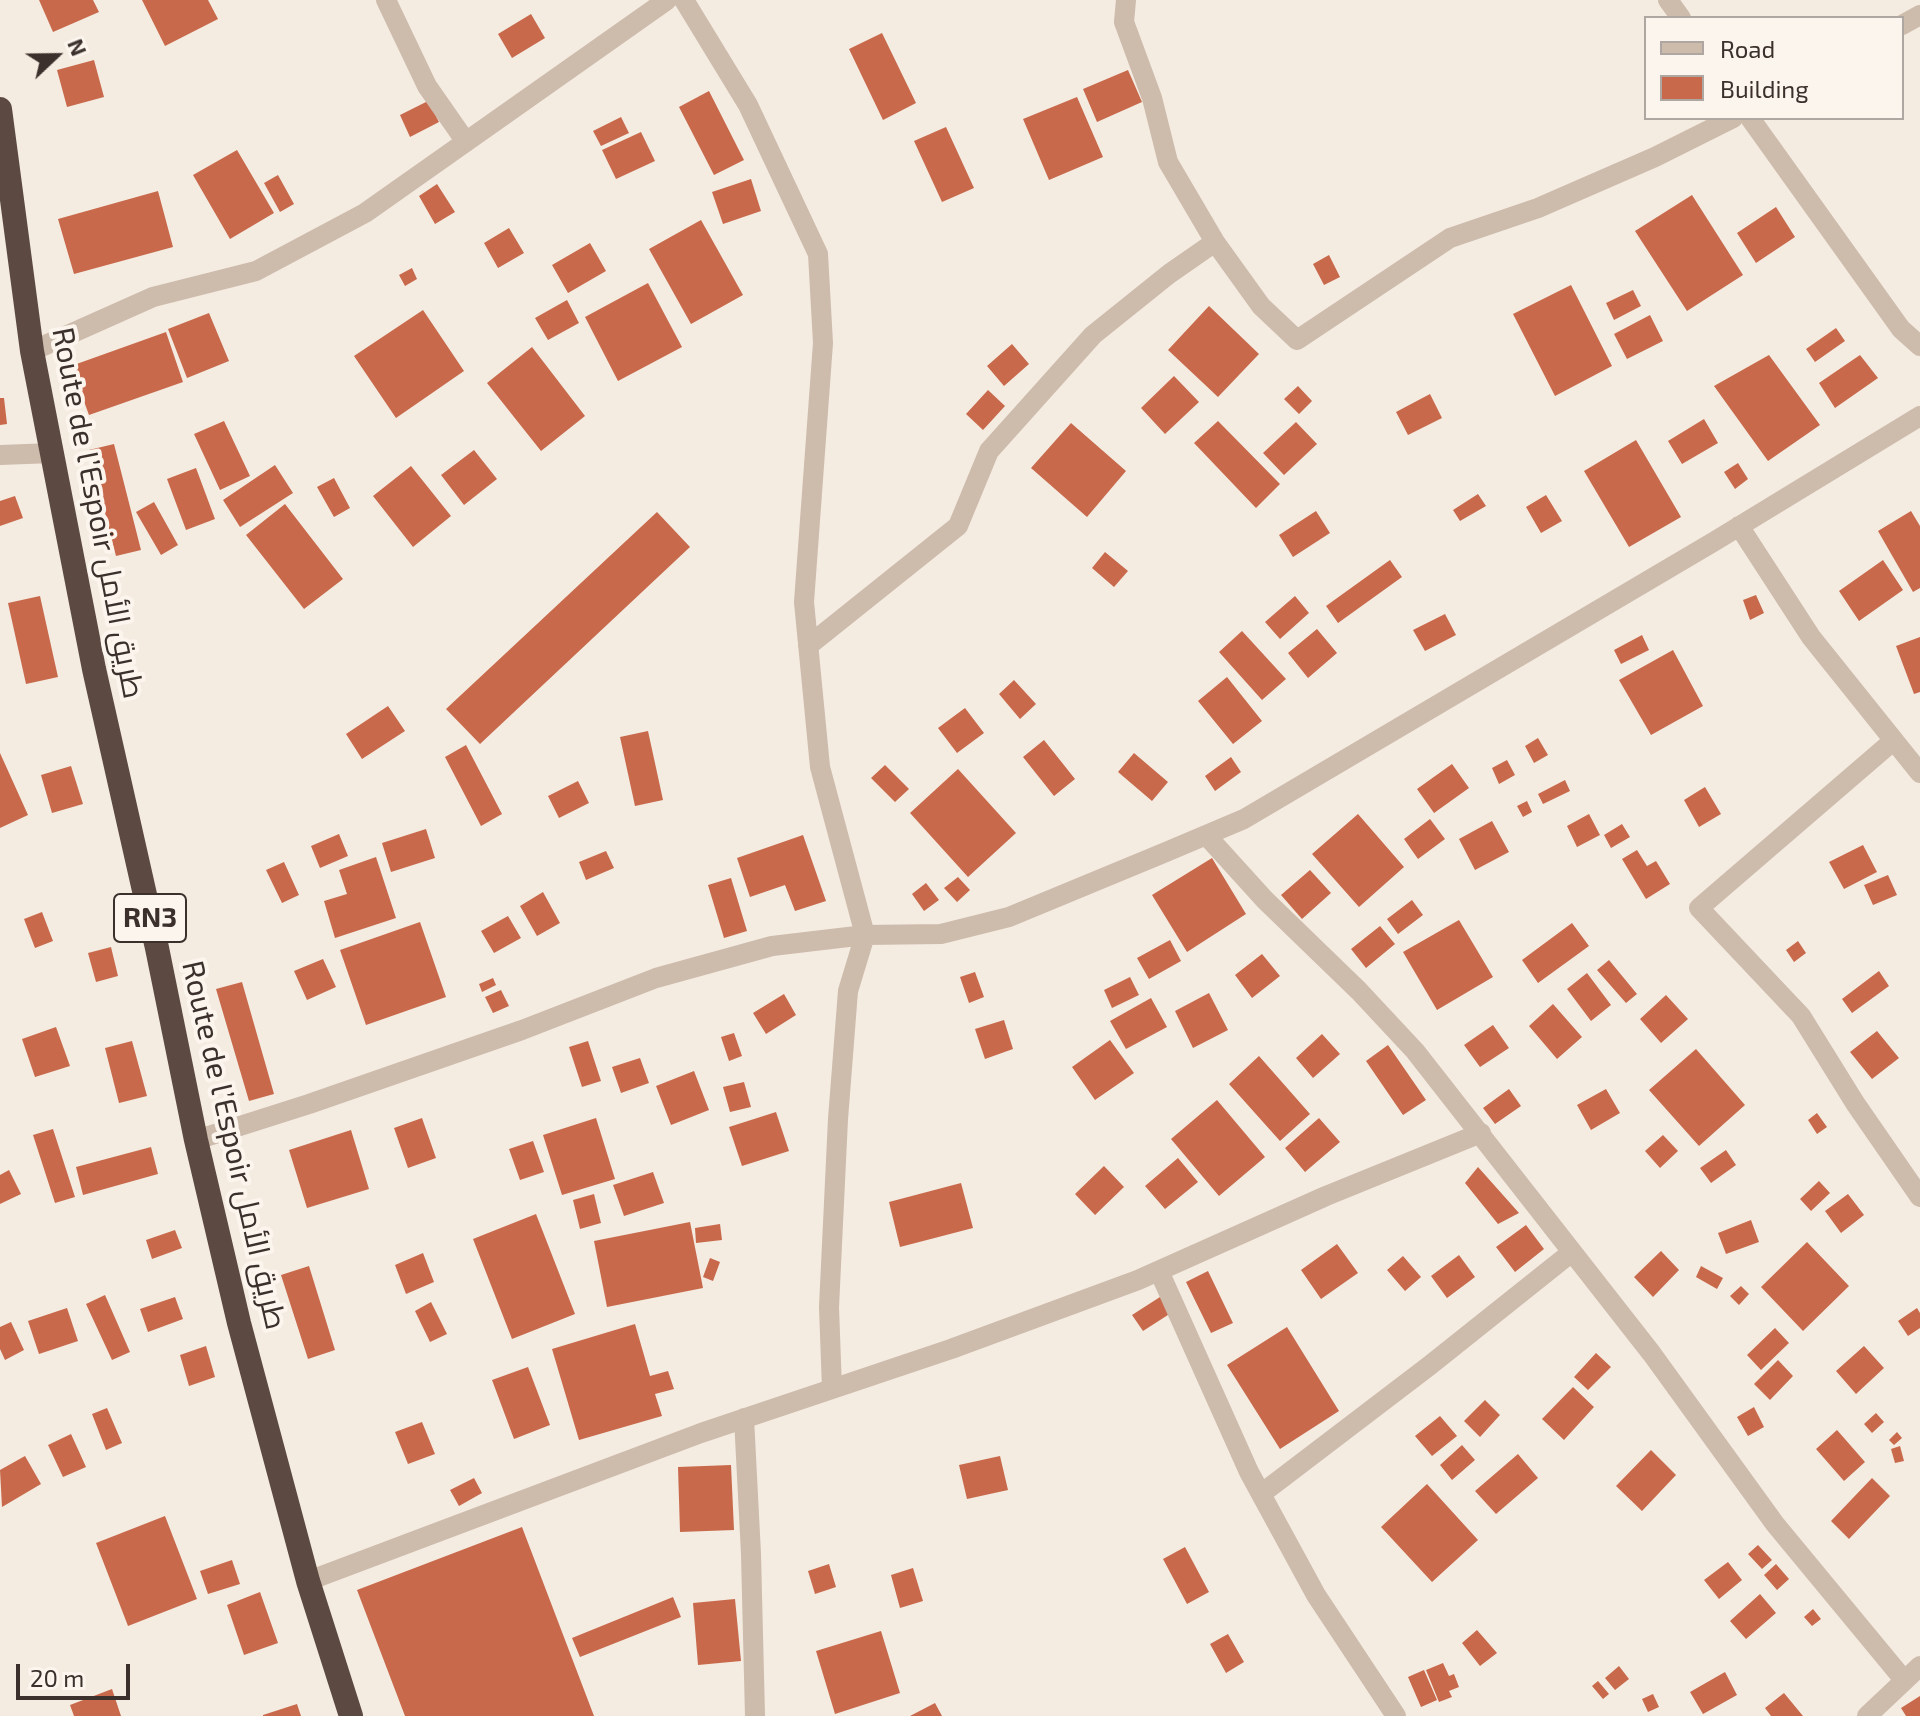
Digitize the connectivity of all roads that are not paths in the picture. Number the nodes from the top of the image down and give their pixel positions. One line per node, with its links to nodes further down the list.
1 (386, 0): 8 (street)
2 (667, 0): 8 (street)
3 (684, 0): 16 (street)
4 (1126, 0): 9 (street)
5 (0, 109): 11 (highway, Route de l’Espoir طريق الأمل / RN3)
6 (1729, 120): 9 (street)
7 (1751, 120): 10 (street)
8 (466, 142): 11 (street)
9 (1215, 242): 16 (street)
10 (1920, 346)
11 (32, 351): 13 (highway, Route de l’Espoir طريق الأمل / RN3)
12 (1920, 416): 15 (street)
13 (53, 453): 14 (street); 22 (highway, Route de l’Espoir طريق الأمل / RN3)
14 (0, 455)
15 (1739, 526): 17 (street); 19 (street)
16 (808, 646): 20 (street)
17 (1893, 741): 18 (street); 23 (street)
18 (1920, 773)
19 (1206, 835): 20 (street); 21 (street)
20 (865, 935): 22 (street); 26 (street)
21 (1481, 1133): 24 (street); 25 (street)
22 (196, 1140): 29 (highway, Route de l’Espoir طريق الأمل / RN3)
23 (1920, 1197)
24 (1572, 1252): 28 (street); 31 (street)
25 (1159, 1271): 26 (street); 28 (street)
26 (832, 1389): 27 (street)
27 (744, 1418): 29 (street); 33 (street)
28 (1261, 1494): 34 (street)
29 (308, 1581): 32 (highway, Route de l’Espoir طريق الأمل / RN3)
30 (1920, 1666): 31 (street)
31 (1904, 1680): 35 (street)
32 (351, 1716)
33 (755, 1716)
34 (1396, 1716)
35 (1867, 1716)

